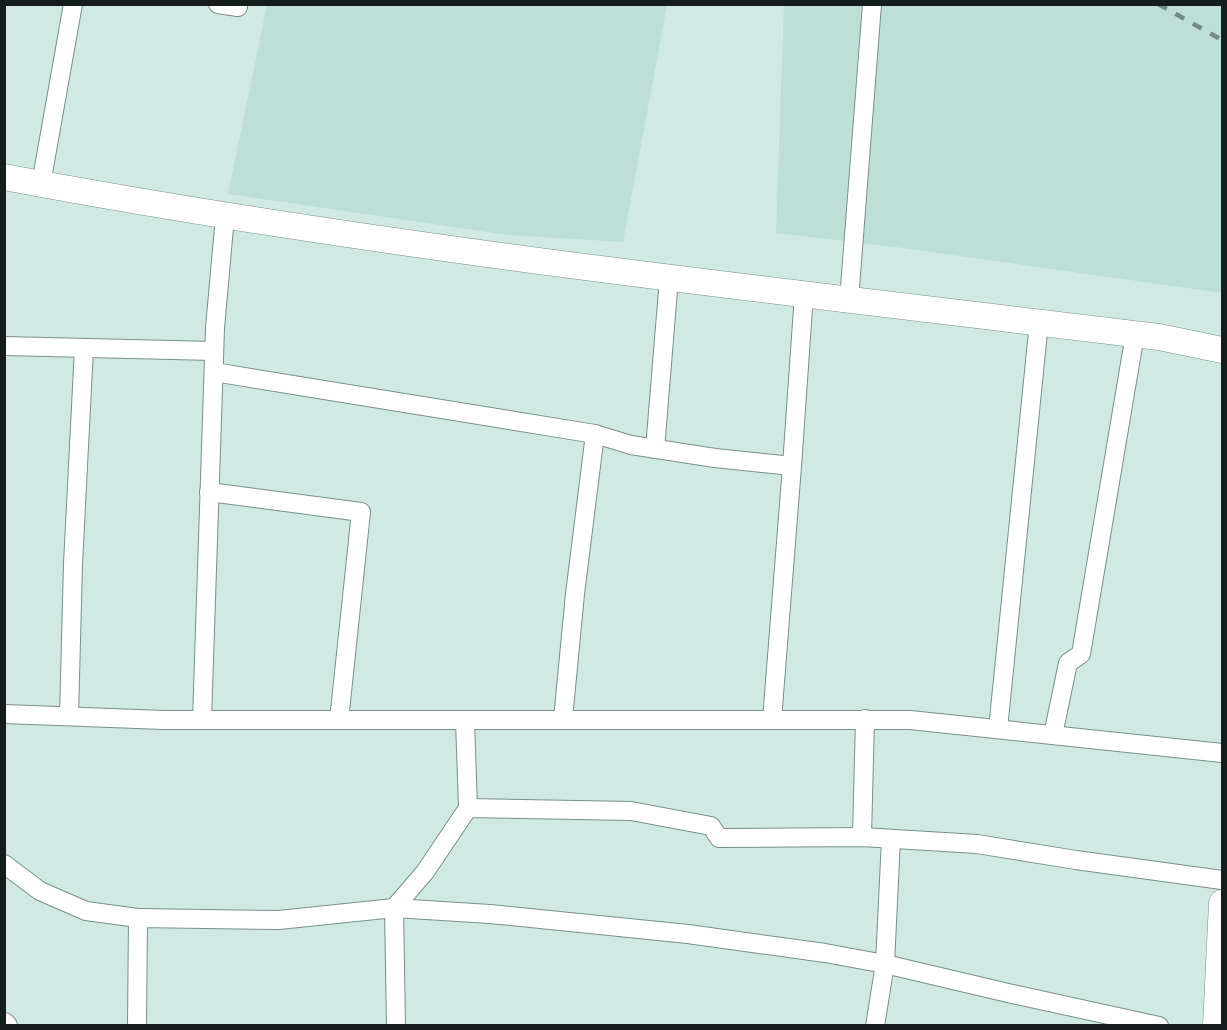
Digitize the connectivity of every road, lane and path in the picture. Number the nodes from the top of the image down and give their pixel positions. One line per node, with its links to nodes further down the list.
1 (73, 4): 6 (street)
2 (218, 4): 4 (street)
3 (872, 4): 10 (street)
4 (238, 7)
5 (4, 177): 6 (main road)
6 (41, 184): 7 (main road)
7 (225, 216): 8 (main road); 16 (street)
8 (669, 278): 9 (main road); 19 (street)
9 (804, 294): 10 (main road); 20 (street)
10 (849, 300): 11 (main road)
11 (1039, 322): 12 (main road); 30 (street)
12 (1135, 334): 15 (main road); 31 (street)
13 (4, 346): 14 (street)
14 (84, 348): 16 (street); 23 (street)
15 (1222, 350)
16 (214, 351): 17 (street)
17 (214, 372): 18 (street); 21 (street)
18 (595, 434): 19 (street); 24 (street)
19 (655, 449): 20 (street)
20 (792, 466): 29 (street)
21 (209, 492): 26 (street); 27 (street)
22 (4, 714): 23 (street)
23 (69, 716): 26 (street)
24 (563, 719): 28 (street); 29 (street)
25 (865, 719): 29 (street); 30 (street); 34 (street)
26 (202, 720): 27 (street)
27 (339, 720): 28 (street)
28 (465, 720): 33 (street)
29 (772, 720)
30 (998, 729): 31 (street)
31 (1053, 735): 32 (street)
32 (1222, 753)
33 (468, 808): 34 (street); 39 (street)
34 (862, 837): 35 (street)
35 (891, 839): 37 (street); 41 (street)
36 (4, 864): 40 (street)
37 (1222, 880)
38 (1222, 903): 46 (main road)
39 (394, 908): 40 (street); 41 (street); 43 (street)
40 (138, 918): 42 (street)
41 (885, 964): 44 (street); 45 (street)
42 (137, 1026)
43 (396, 1026)
44 (875, 1026)
45 (1159, 1026)
46 (1216, 1026)

